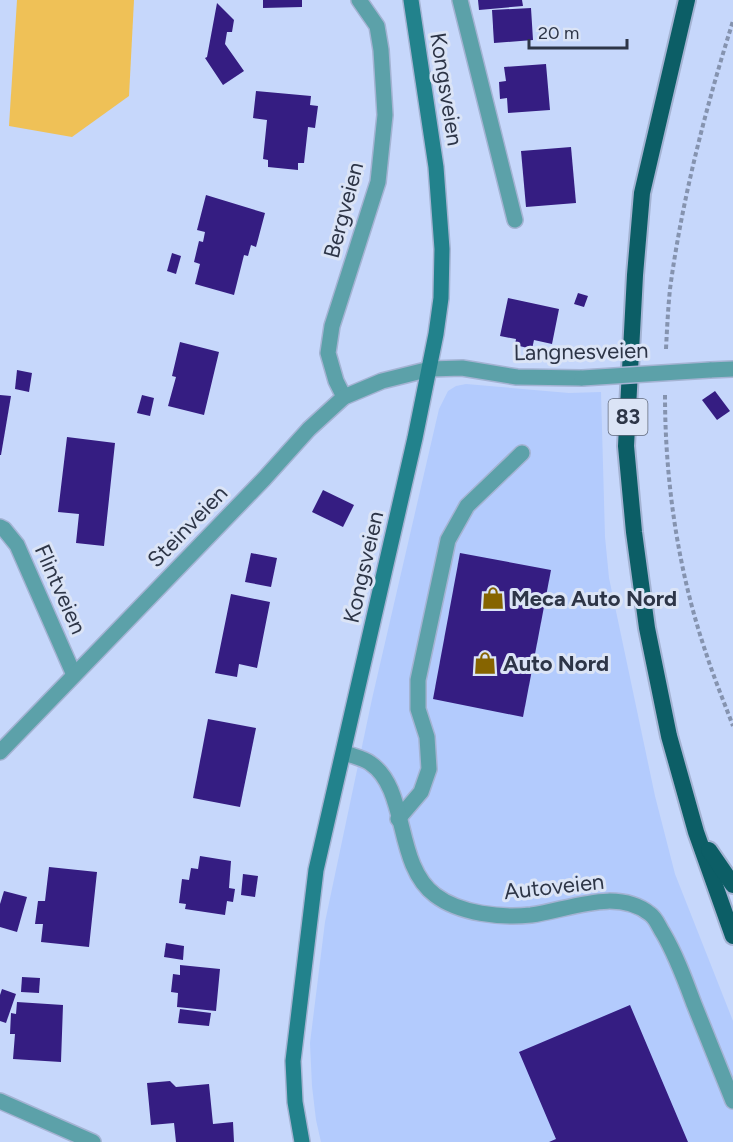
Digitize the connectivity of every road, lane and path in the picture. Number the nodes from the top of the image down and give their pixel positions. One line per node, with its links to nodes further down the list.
1 (358, 0): 8 (street, Bergveien)
2 (411, 0): 6 (main road, Kongsveien)
3 (460, 0): 5 (street, Kongsveien)
4 (687, 0): 15 (highway, 83)
5 (515, 220)
6 (430, 369): 7 (street, Langnesveien, bridge); 8 (street, Steinveien); 13 (main road, Kongsveien)
7 (733, 369)
8 (344, 397): 11 (street, Steinveien)
9 (522, 453): 14 (street)
10 (0, 527): 11 (street, Flintveien)
11 (74, 675): 12 (street, Steinveien)
12 (0, 752)
13 (345, 753): 14 (street, Autoveien); 21 (main road, Kongsveien)
14 (398, 819): 18 (street, Autoveien)
15 (696, 832): 16 (highway, 83); 17 (highway, 83)
16 (733, 885)
17 (733, 936)
18 (732, 1095)
19 (0, 1101): 20 (street)
20 (93, 1142)
21 (302, 1142)

